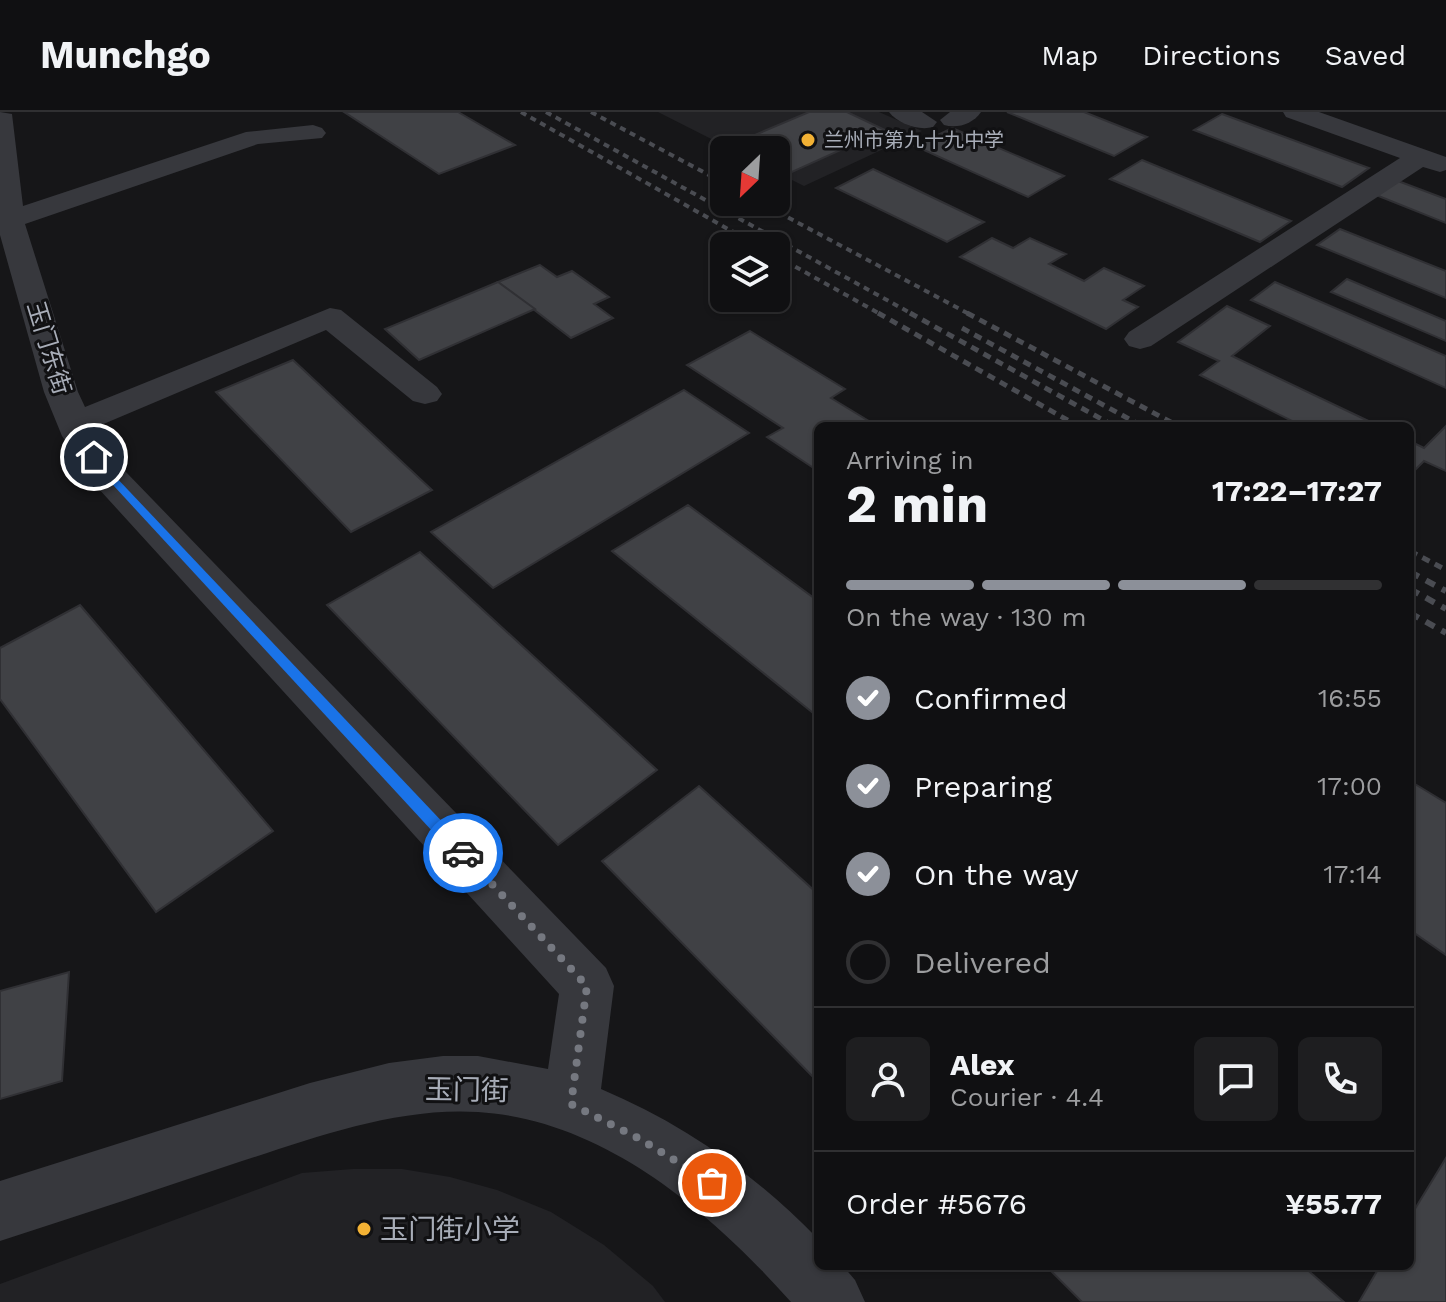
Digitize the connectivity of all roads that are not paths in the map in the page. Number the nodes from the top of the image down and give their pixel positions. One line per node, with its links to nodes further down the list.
1 (1295, 112): 4 (street)
2 (0, 114): 5 (street, 玉门东街)
3 (313, 133): 5 (street)
4 (1433, 162): 6 (street)
5 (10, 220): 8 (street, 玉门东街)
6 (1140, 339)
7 (425, 394): 8 (street)
8 (74, 424): 9 (street, 玉门东街)
9 (571, 1104): 10 (street, 玉门街); 11 (street, 玉门街)
10 (0, 1211)
11 (833, 1302)

